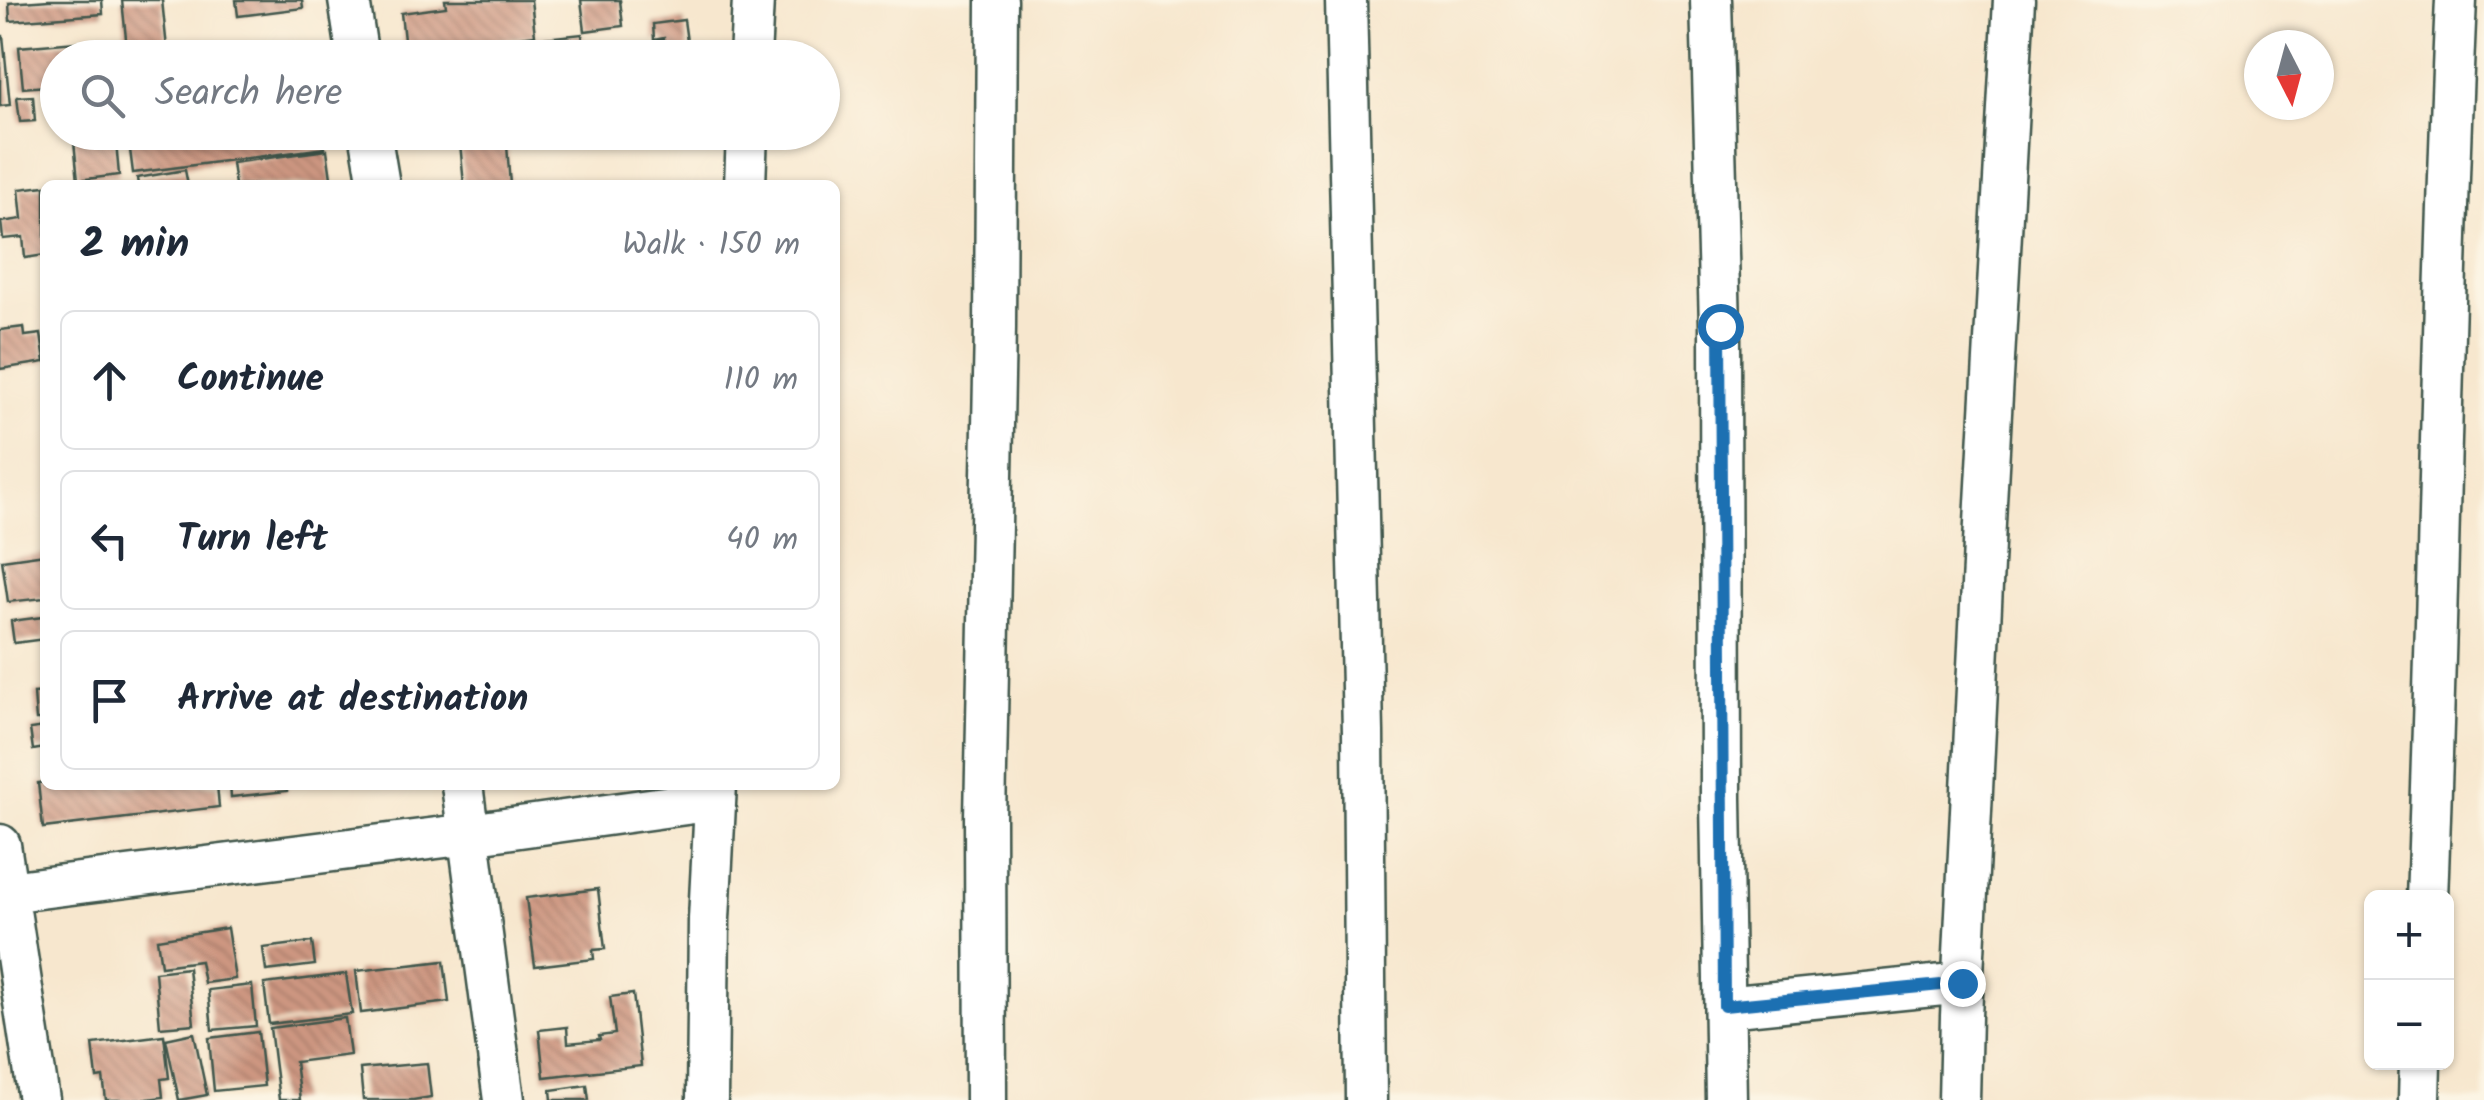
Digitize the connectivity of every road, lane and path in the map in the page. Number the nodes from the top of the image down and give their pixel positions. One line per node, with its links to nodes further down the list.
1 (348, 0): 8 (street)
2 (753, 0): 9 (street)
3 (996, 0): 27 (street)
4 (1346, 0): 28 (street)
5 (1711, 0): 22 (street)
6 (2014, 0): 21 (street)
7 (2456, 0): 10 (street)
8 (355, 40)
9 (751, 40)
10 (2467, 110): 19 (street)
11 (373, 150): 13 (street)
12 (747, 150): 14 (street)
13 (378, 180)
14 (746, 180)
15 (463, 790): 17 (street)
16 (716, 792): 17 (street); 26 (street)
17 (468, 834): 20 (street); 25 (street)
18 (0, 845): 20 (street)
19 (2427, 890)
20 (4, 892): 24 (street)
21 (1962, 983): 22 (street); 30 (street)
22 (1724, 1006): 29 (street)
23 (2420, 1070): 31 (street)
24 (38, 1100)
25 (504, 1100)
26 (707, 1100)
27 (986, 1100)
28 (1366, 1100)
29 (1726, 1100)
30 (1959, 1100)
31 (2418, 1100)

